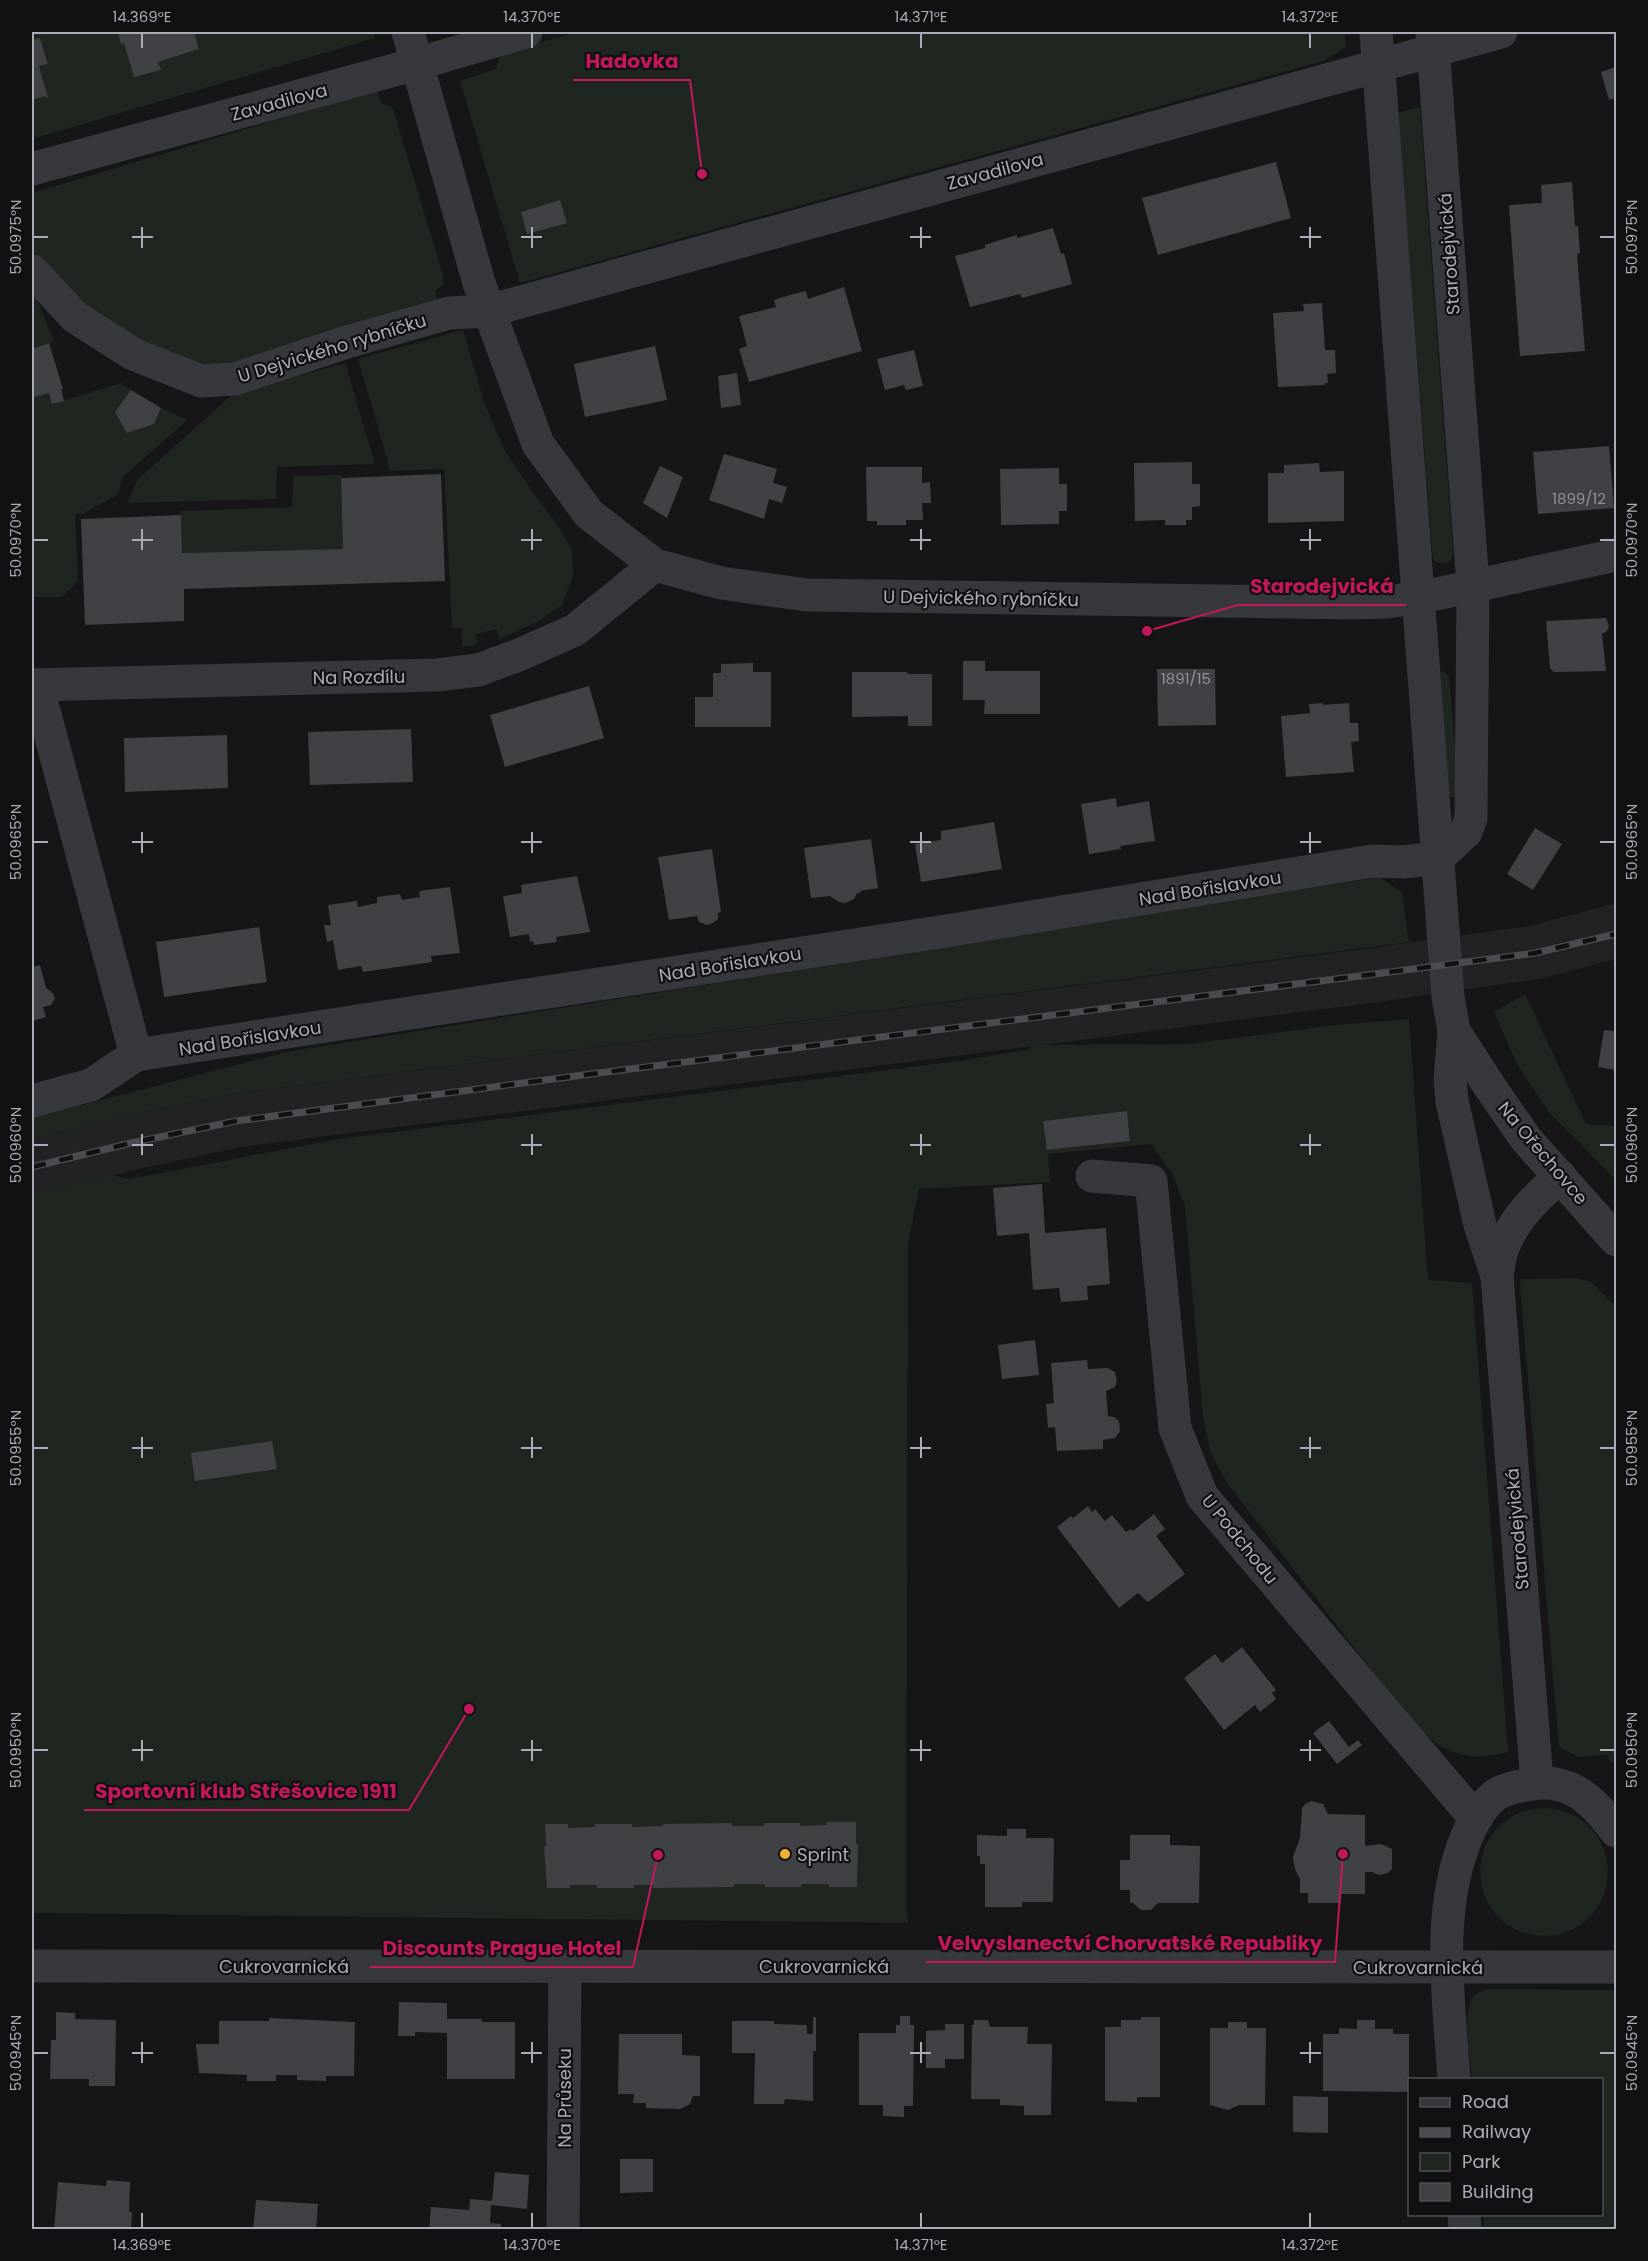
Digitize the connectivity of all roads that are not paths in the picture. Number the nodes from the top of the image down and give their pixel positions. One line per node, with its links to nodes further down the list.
1 (408, 32): 6 (street, U Dejvického rybníčku)
2 (526, 32): 6 (street, Zavadilova)
3 (1376, 32): 7 (street, Starodejvická)
4 (1502, 32): 5 (street, Zavadilova)
5 (1433, 41): 7 (street, Zavadilova); 13 (street, Starodejvická)
6 (416, 64): 8 (street, Zavadilova); 10 (street, U Dejvického rybníčku)
7 (1379, 65): 10 (street, Zavadilova); 14 (street, Starodejvická)
8 (32, 169)
9 (32, 271): 10 (street, U Dejvického rybníčku)
10 (488, 311): 12 (street, U Dejvického rybníčku)
11 (1617, 555): 13 (street, U Dejvického rybníčku)
12 (655, 565): 14 (street, U Dejvického rybníčku); 15 (street, Na Rozdílu)
13 (1473, 585): 14 (street, U Dejvického rybníčku); 16 (street, Starodejvická)
14 (1418, 598): 16 (street, Starodejvická)
15 (34, 685): 18 (street)
16 (1438, 858): 17 (street, Starodejvická); 18 (street, Nad Bořislavkou)
17 (1455, 1031): 21 (street, Na Ořechovce); 23 (street, Starodejvická)
18 (136, 1055): 19 (street, Nad Bořislavkou)
19 (32, 1101)
20 (1092, 1176): 26 (street, U Podchodu)
21 (1560, 1176): 22 (street, Na Ořechovce); 23 (street, Starodejvická)
22 (1617, 1240)
23 (1497, 1276): 24 (street, Starodejvická)
24 (1537, 1782): 25 (street); 26 (street)
25 (1611, 1812)
26 (1475, 1818): 29 (street)
27 (32, 1965): 28 (street, Cukrovarnická)
28 (565, 1966): 29 (street, Cukrovarnická); 32 (street, Na Průseku)
29 (1446, 1967): 30 (street, Cukrovarnická); 31 (street)
30 (1617, 1967)
31 (1454, 2078)
32 (563, 2229)

